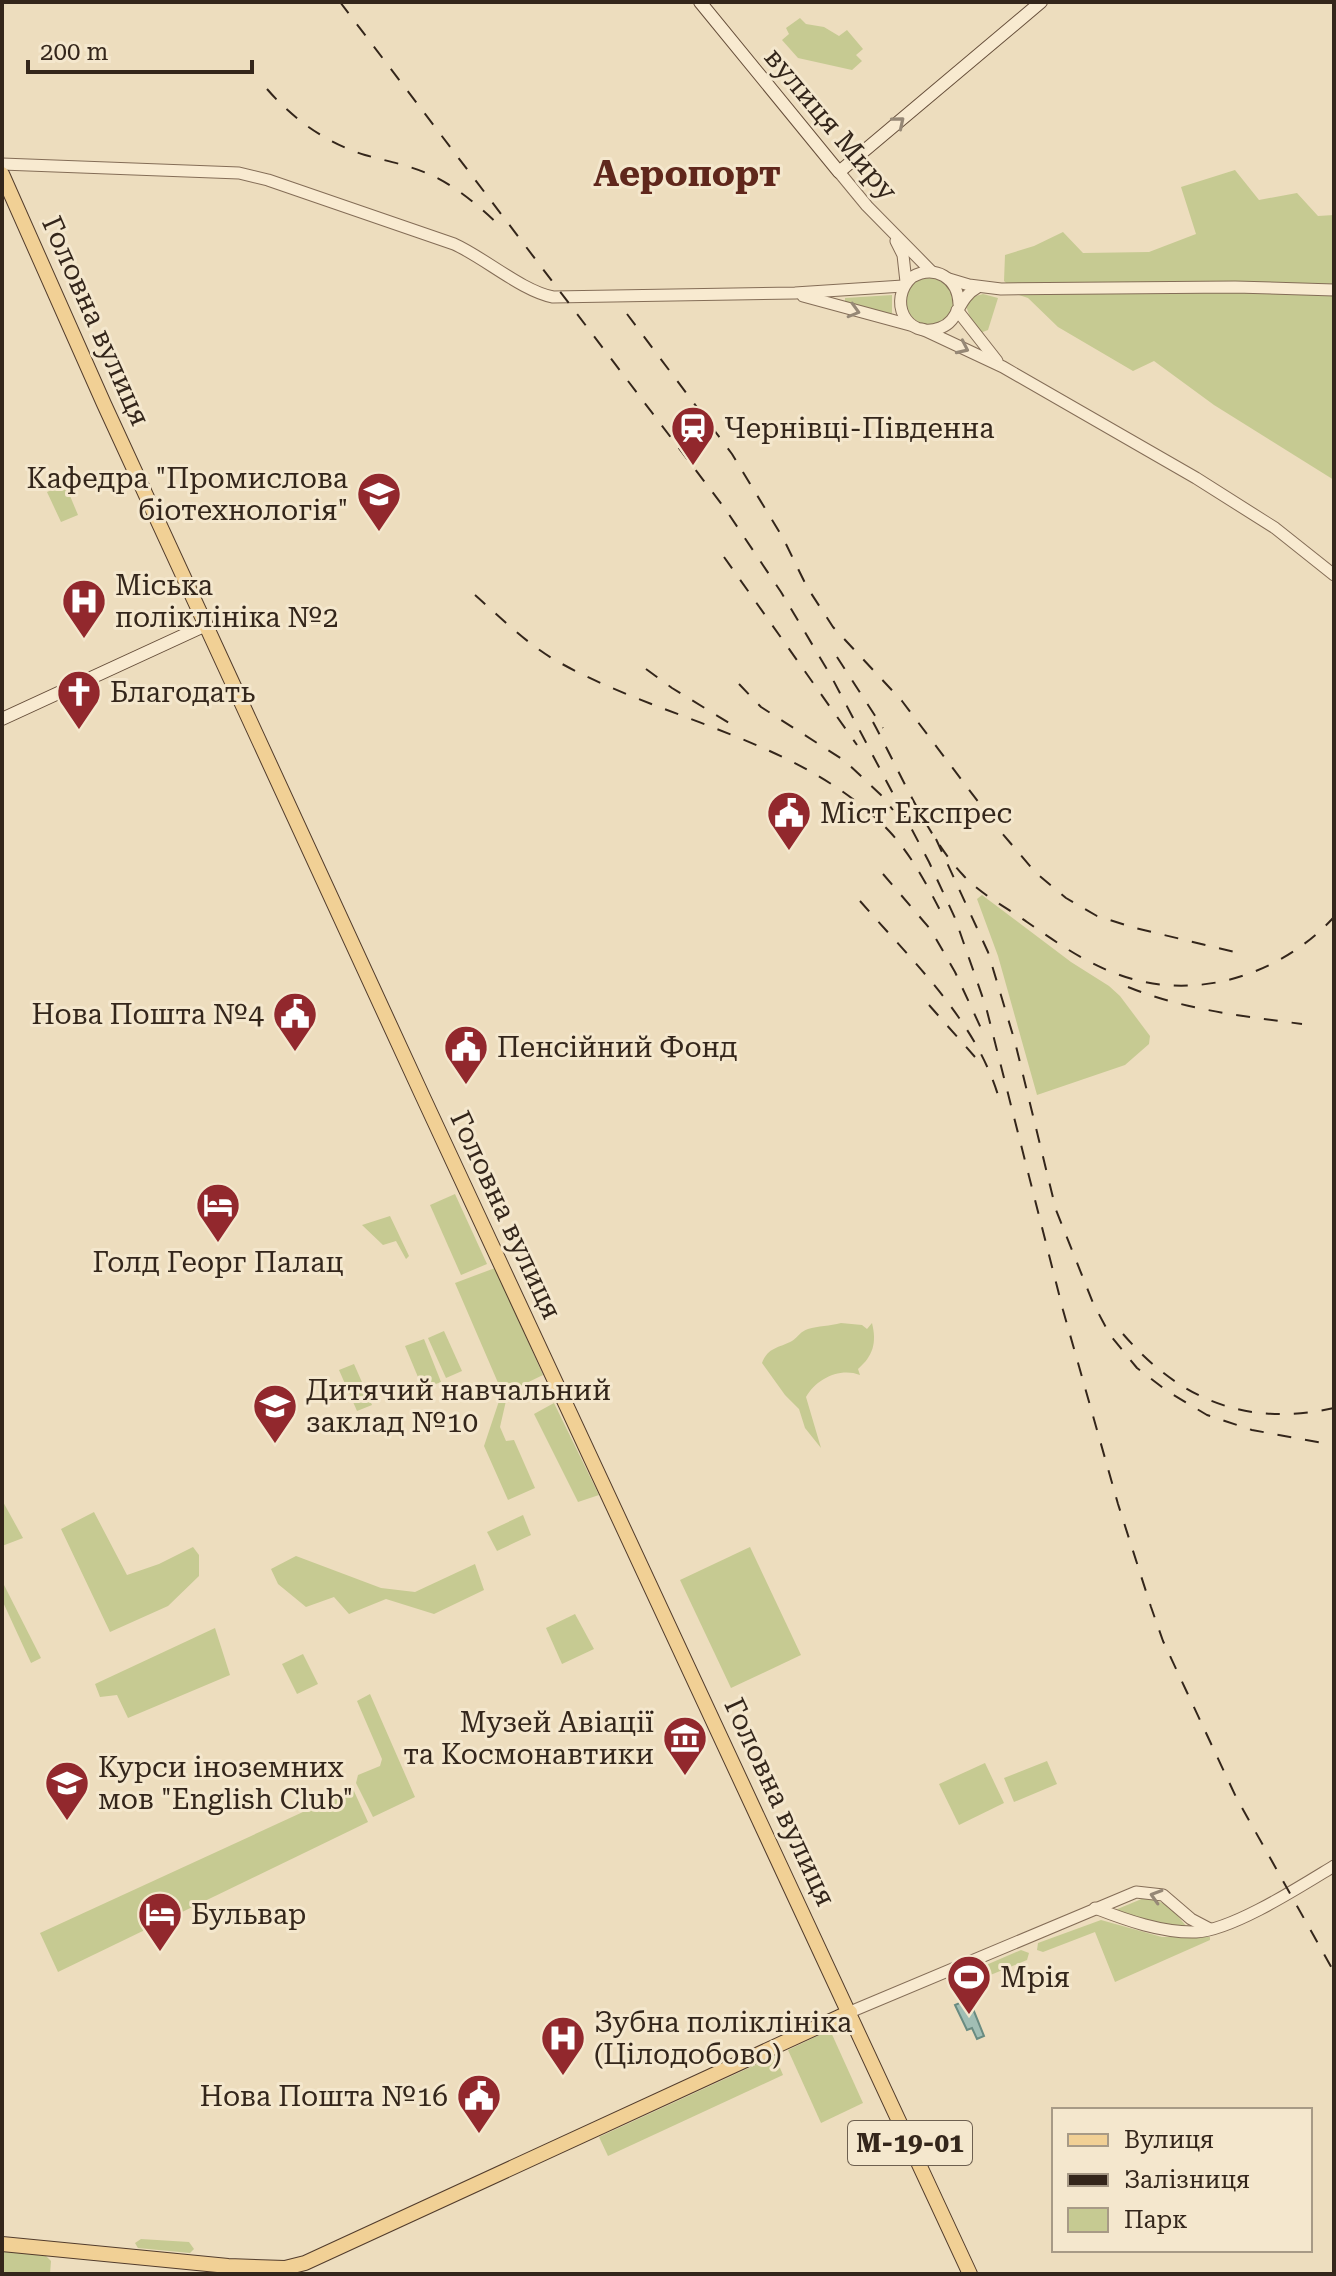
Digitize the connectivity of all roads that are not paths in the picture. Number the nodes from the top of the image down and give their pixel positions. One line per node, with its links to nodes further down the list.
1 (700, 2): 4 (main road, вулиця Миру)
2 (1041, 2): 4 (main road, one-way to 2)
3 (2, 164): 12 (street)
4 (839, 172): 6 (street, вулиця Миру)
5 (2, 174): 17 (main road, Головна вулиця)
6 (892, 233): 7 (street, вулиця Миру); 9 (street)
7 (931, 271): 8 (street); 9 (street)
8 (949, 279): 10 (street); 13 (street)
9 (905, 284): 12 (street); 14 (street)
10 (979, 287): 11 (street); 13 (street)
11 (1334, 290)
12 (795, 293): 14 (street, one-way to 14)
13 (958, 307): 14 (street); 15 (street)
14 (918, 327): 15 (street, one-way to 15)
15 (1003, 367): 16 (street)
16 (1334, 575)
17 (206, 625): 18 (main road); 22 (main road, Головна вулиця)
18 (2, 719)
19 (1334, 1866): 21 (street)
20 (1095, 1908): 21 (street); 21 (street, one-way to 20); 22 (street)
21 (1210, 1929)
22 (850, 2012): 23 (main road); 24 (main road, Головна вулиця / М-19-01)
23 (2, 2244)
24 (970, 2274)

